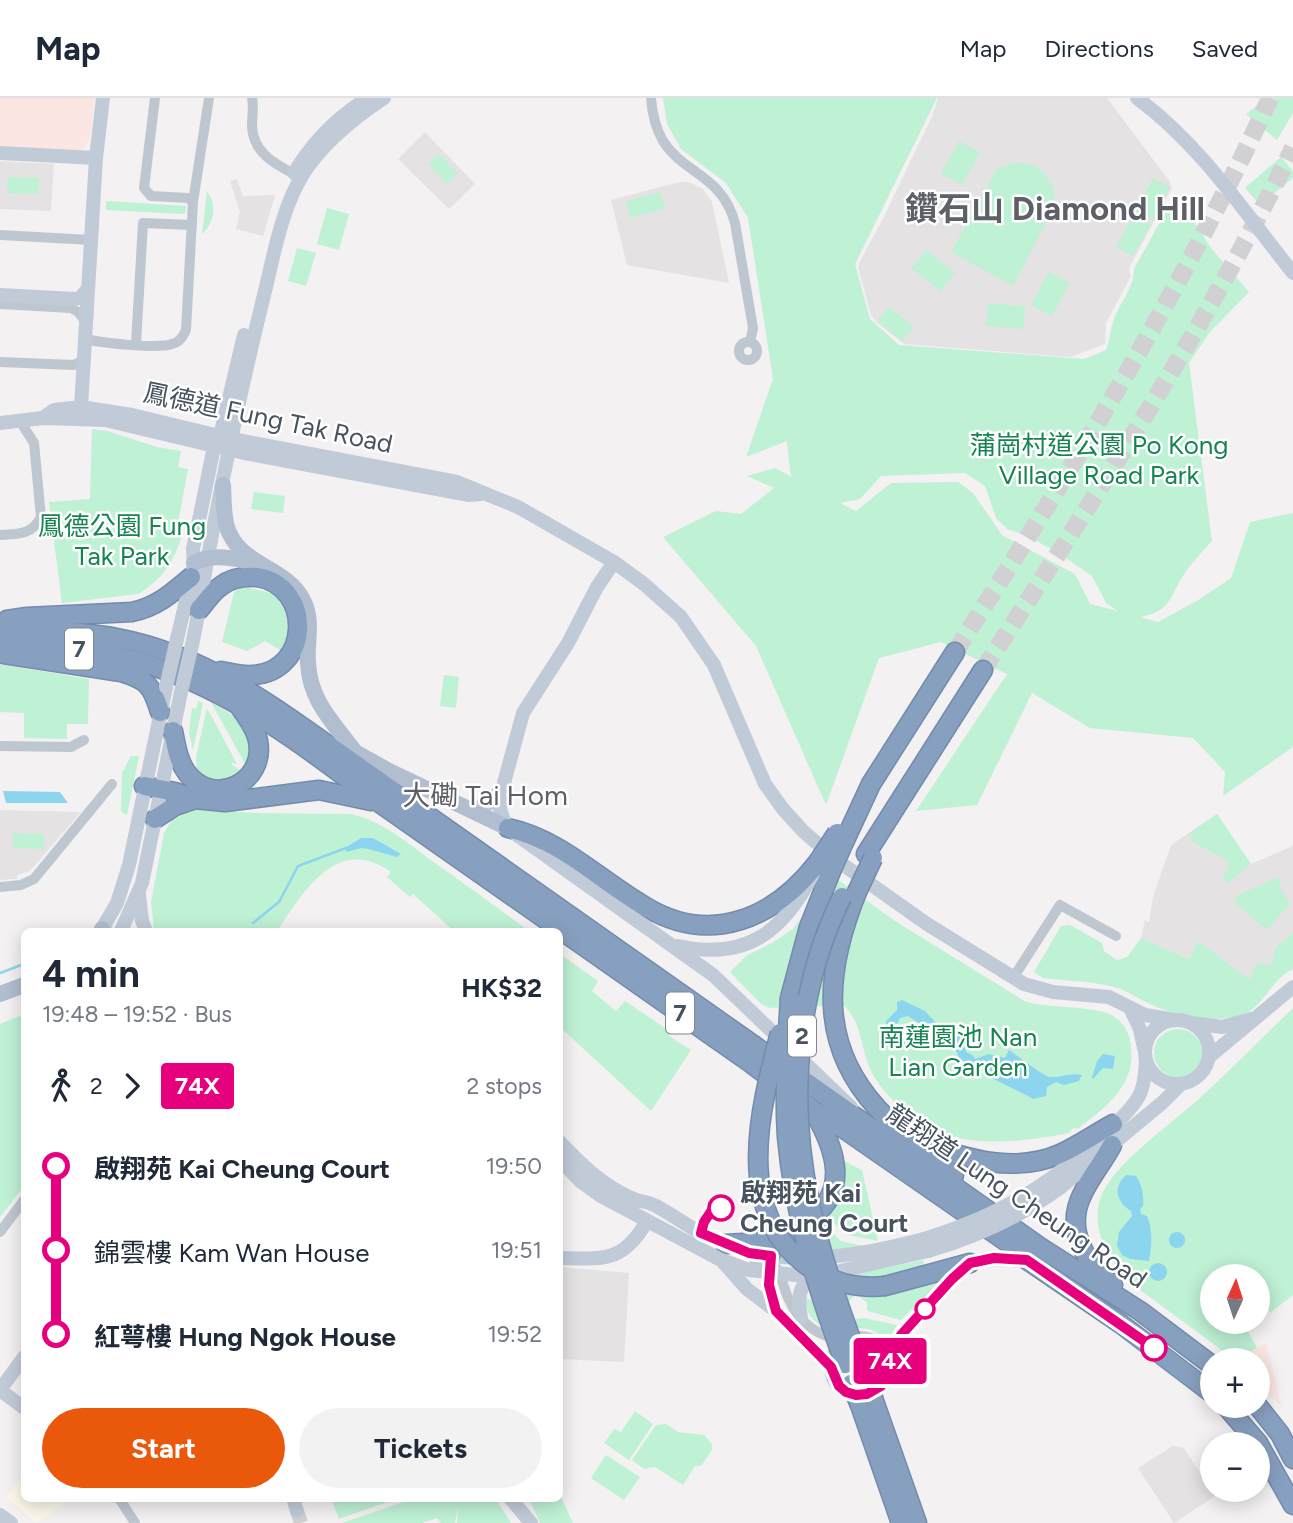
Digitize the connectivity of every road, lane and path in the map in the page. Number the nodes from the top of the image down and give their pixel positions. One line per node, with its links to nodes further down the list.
1 (103, 98): 11 (main road)
2 (155, 98): 13 (street)
3 (209, 98): 13 (street)
4 (252, 98): 12 (street)
5 (369, 98): 9 (main road)
6 (384, 98): 9 (main road)
7 (651, 98): 24 (street)
8 (1137, 98): 17 (main road)
9 (351, 108): 12 (main road); 31 (main road)
10 (0, 153): 11 (main road)
11 (96, 158): 16 (main road)
12 (293, 174): 31 (main road)
13 (193, 202): 14 (street)
14 (192, 225): 25 (street); 25 (street)
15 (0, 235): 16 (street)
16 (91, 240): 18 (main road)
17 (1293, 273)
18 (88, 289): 20 (main road); 22 (main road)
19 (0, 295): 20 (main road)
20 (65, 300): 22 (main road)
21 (0, 304): 22 (street)
22 (86, 322): 23 (main road)
23 (85, 339): 25 (street); 26 (main road)
24 (750, 342)
25 (136, 344)
26 (83, 360): 27 (street); 28 (main road)
27 (0, 362)
28 (78, 413): 29 (main road, 鳳德道 Fung Tak Road); 31 (main road, 鳳德道 Fung Tak Road)
29 (20, 421): 30 (main road, 鳳德道 Fung Tak Road); 33 (street)
30 (0, 423)
31 (224, 443): 32 (main road); 34 (main road, 鳳德道 Fung Tak Road); 36 (main road)
32 (223, 485): 35 (main road); 36 (main road)
33 (0, 536)
34 (614, 562): 54 (main road); 61 (main road, 鳳德道 Fung Tak Road)
35 (262, 565): 36 (main road); 51 (main road)
36 (198, 566): 37 (main road); 38 (highway); 44 (main road, bridge)
37 (200, 610): 42 (highway); 47 (main road, bridge)
38 (0, 624): 42 (highway, 龍翔道 Lung Cheung Road / 7)
39 (0, 644): 45 (highway, 龍翔道 Lung Cheung Road / 7)
40 (955, 652): 60 (highway)
41 (0, 653): 44 (highway)
42 (211, 669): 50 (highway, 龍翔道 Lung Cheung Road / 7)
43 (984, 670): 62 (highway)
44 (159, 688): 46 (highway)
45 (240, 707): 47 (highway); 56 (highway, 龍翔道 Lung Cheung Road / 7)
46 (160, 712): 53 (main road)
47 (173, 731): 53 (main road)
48 (84, 740): 49 (street)
49 (0, 746)
50 (333, 747): 51 (main road); 88 (highway, 龍翔道 Lung Cheung Road / 7)
51 (355, 752): 57 (main road)
52 (112, 784): 63 (street)
53 (153, 787): 55 (highway); 58 (main road); 65 (main road)
54 (503, 787): 57 (main road); 59 (main road)
55 (195, 799): 56 (highway); 58 (highway)
56 (381, 804): 68 (highway, 龍翔道 Lung Cheung Road / 7)
57 (467, 808): 59 (main road)
58 (155, 819): 64 (main road)
59 (507, 827): 60 (highway, bridge); 71 (main road)
60 (841, 837): 77 (highway, 2, bridge)
61 (827, 852): 71 (main road); 72 (main road, 鳳德道 Fung Tak Road)
62 (869, 856): 89 (highway, bridge); 121 (highway, 2, bridge)
63 (0, 887)
64 (138, 893): 66 (main road); 67 (main road)
65 (104, 928)
66 (122, 928)
67 (145, 928)
68 (558, 928)
69 (563, 932): 86 (highway, 龍翔道 Lung Cheung Road / 7)
70 (1115, 936): 72 (street)
71 (674, 945): 88 (main road)
72 (1013, 978): 79 (main road, 鳳德道 Fung Tak Road)
73 (21, 986): 75 (main road)
74 (1293, 987): 80 (main road)
75 (0, 994)
76 (21, 997): 78 (main road)
77 (790, 998): 104 (highway, bridge); 129 (highway, 2, bridge)
78 (0, 1005)
79 (1130, 1008): 81 (main road, 鳳德道 Fung Tak Road); 83 (main road)
80 (1259, 1017): 82 (main road); 84 (main road)
81 (1175, 1020): 82 (main road); 83 (main road)
82 (1191, 1023): 84 (main road)
83 (1145, 1056): 85 (main road); 87 (main road)
84 (1210, 1056): 85 (main road)
85 (1181, 1084): 90 (main road)
86 (813, 1110): 98 (highway); 103 (highway, 龍翔道 Lung Cheung Road / 7)
87 (1113, 1124): 89 (highway); 93 (main road)
88 (879, 1135): 99 (highway, 龍翔道 Lung Cheung Road / 7)
89 (906, 1136): 99 (highway)
90 (1111, 1145): 93 (main road); 108 (highway)
91 (563, 1154): 94 (main road)
92 (563, 1154): 96 (main road)
93 (1057, 1182): 100 (main road, bridge)
94 (637, 1200): 96 (main road); 101 (main road)
95 (21, 1204): 97 (street)
96 (647, 1222): 101 (main road); 102 (main road)
97 (0, 1232)
98 (787, 1236): 101 (highway); 105 (highway)
99 (1025, 1237): 108 (highway, 龍翔道 Lung Cheung Road / 7)
100 (926, 1245): 105 (main road); 106 (main road)
101 (722, 1252): 105 (main road); 105 (main road); 107 (main road)
102 (563, 1258)
103 (1027, 1260): 104 (main road, 龍翔道 Lung Cheung Road); 115 (highway, 龍翔道 Lung Cheung Road / 7)
104 (970, 1263): 113 (main road)
105 (773, 1267): 106 (main road); 107 (main road); 109 (street)
106 (814, 1277): 109 (main road)
107 (776, 1311): 114 (main road)
108 (1140, 1311): 111 (highway, 龍翔道 Lung Cheung Road / 7)
109 (801, 1318): 110 (street)
110 (856, 1338): 113 (main road); 114 (main road)
111 (1200, 1356)
112 (21, 1361): 116 (main road)
113 (888, 1364): 114 (main road)
114 (831, 1367)
115 (1200, 1384)
116 (0, 1390): 117 (main road)
117 (21, 1406)
118 (1236, 1418): 122 (highway)
119 (1267, 1418): 120 (highway)
120 (1293, 1459)
121 (897, 1464): 130 (highway, 2); 131 (highway)
122 (1289, 1500): 132 (highway)
123 (122, 1502): 128 (street)
124 (513, 1502): 126 (main road)
125 (0, 1515): 127 (main road)
126 (527, 1521)
127 (11, 1523)
128 (135, 1523)
129 (901, 1523)
130 (917, 1523)
131 (928, 1523)
132 (1290, 1523)

